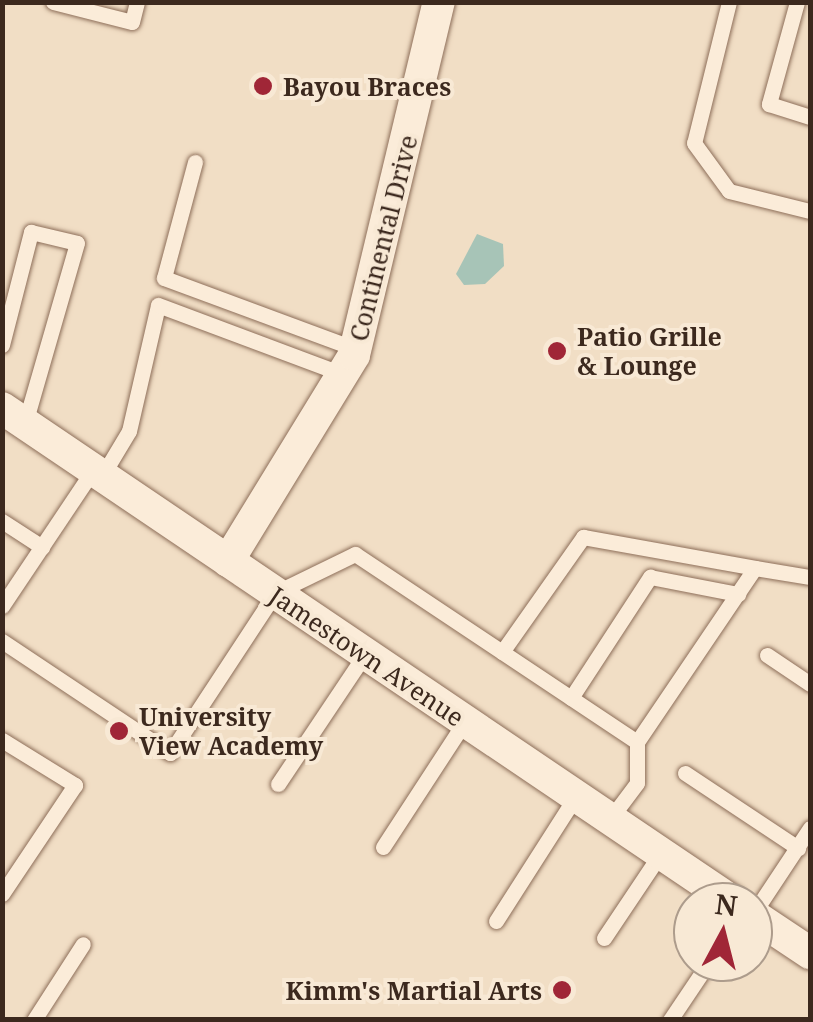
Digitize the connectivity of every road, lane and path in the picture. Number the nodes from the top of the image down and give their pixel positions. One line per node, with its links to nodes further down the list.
1 (53, 2): 2 (lane)
2 (137, 2)
3 (440, 2): 10 (street, Continental Drive)
4 (729, 2): 8 (lane)
5 (797, 2): 6 (lane)
6 (810, 117)
7 (195, 162): 10 (lane)
8 (810, 211)
9 (2, 345): 11 (lane)
10 (351, 362): 12 (lane); 15 (street, Continental Drive)
11 (14, 416): 12 (street, Jamestown Avenue)
12 (98, 473): 14 (lane); 15 (street, Jamestown Avenue)
13 (2, 521): 14 (lane)
14 (42, 547): 20 (lane)
15 (228, 561): 18 (street, Jamestown Avenue)
16 (754, 568): 17 (lane); 19 (lane); 22 (lane)
17 (810, 578)
18 (275, 593): 21 (lane); 22 (lane); 23 (street, Jamestown Avenue)
19 (738, 594): 26 (lane); 29 (lane)
20 (2, 606)
21 (2, 641)
22 (502, 652): 26 (lane)
23 (365, 654): 27 (street, Jamestown Avenue); 31 (lane)
24 (767, 655): 25 (lane)
25 (810, 684)
26 (571, 698): 29 (lane)
27 (465, 722): 32 (street, Jamestown Avenue); 35 (lane)
28 (2, 740): 40 (lane)
29 (637, 742): 33 (lane)
30 (686, 773): 36 (lane)
31 (278, 784)
32 (576, 796): 33 (street, Jamestown Avenue); 41 (lane)
33 (610, 819): 37 (street, Jamestown Avenue)
34 (810, 828): 36 (lane)
35 (383, 847)
36 (798, 848): 39 (lane)
37 (661, 853): 38 (street, Jamestown Avenue); 43 (lane)
38 (704, 882)
39 (773, 885)
40 (2, 894)
41 (496, 921)
42 (773, 928): 45 (street)
43 (604, 938)
44 (83, 944): 47 (lane)
45 (810, 953)
46 (696, 982): 48 (lane)
47 (34, 1020)
48 (670, 1020)

